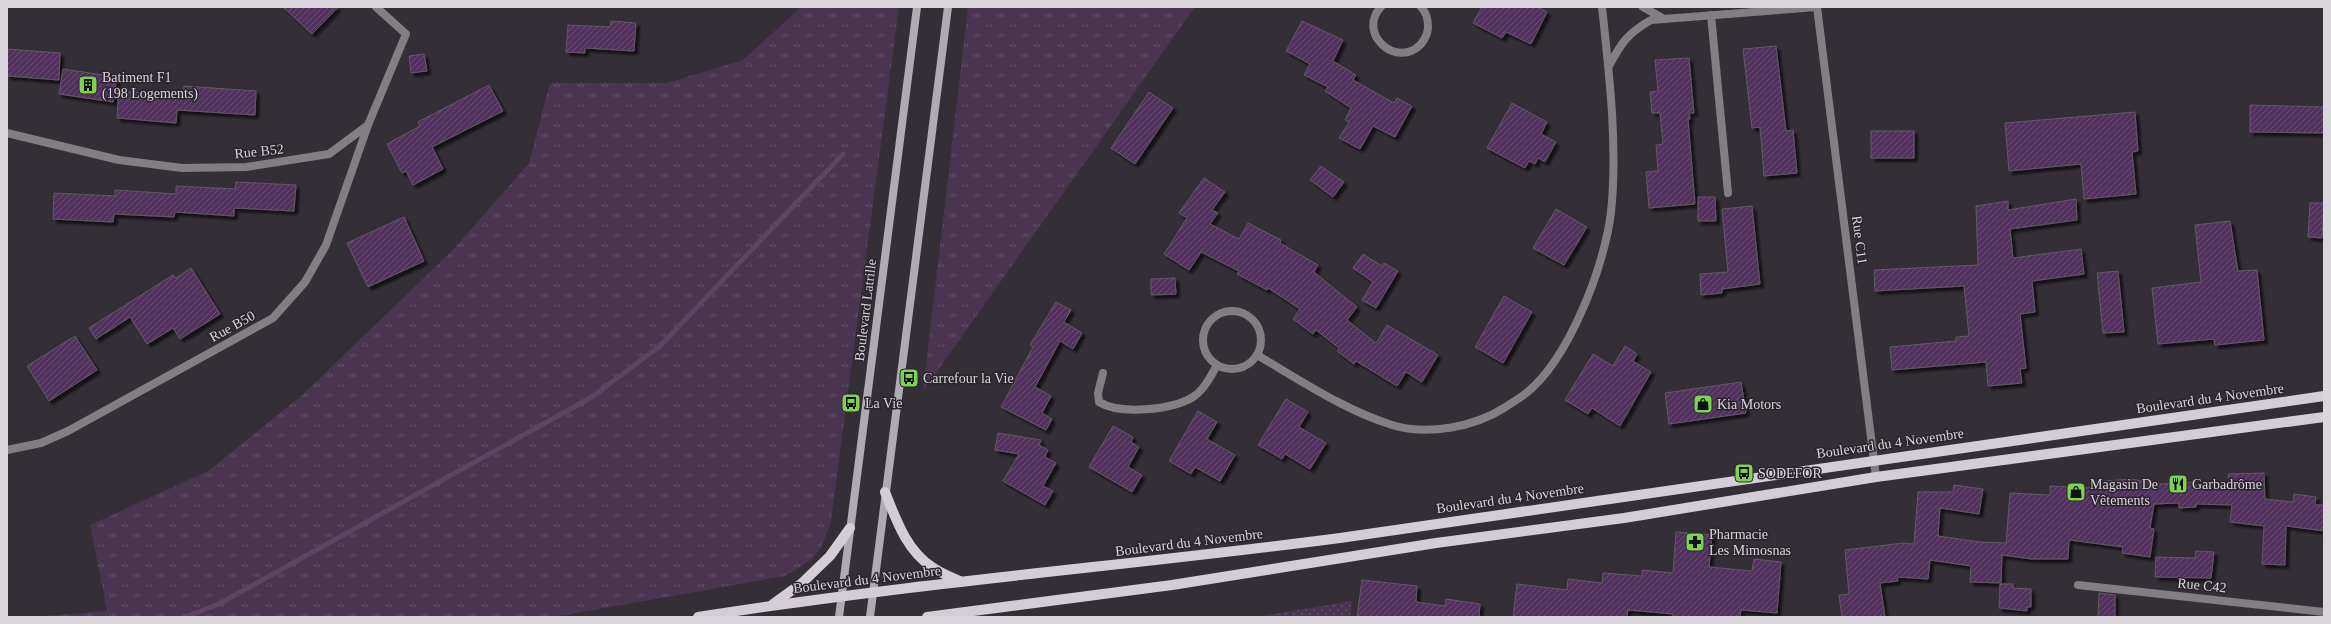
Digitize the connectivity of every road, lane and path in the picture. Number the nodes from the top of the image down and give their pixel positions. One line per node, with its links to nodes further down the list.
1 (376, 7): 12 (street)
2 (918, 7): 24 (main road, Boulevard Latrille)
3 (948, 7): 23 (main road)
4 (1381, 7): 5 (street)
5 (1421, 7)
6 (1602, 7): 11 (street)
7 (1643, 7): 10 (street)
8 (1817, 7): 9 (street); 21 (street, Rue C11)
9 (1711, 15): 10 (street); 14 (street)
10 (1664, 19): 11 (street)
11 (1608, 66): 15 (street)
12 (368, 125): 13 (street, Rue B52); 20 (street, Rue B50)
13 (7, 133)
14 (1728, 193)
15 (1257, 355): 16 (street); 16 (street)
16 (1217, 365): 17 (street)
17 (1103, 373)
18 (2324, 396): 21 (main road, Boulevard du 4 Novembre)
19 (2324, 417): 22 (main road)
20 (7, 450)
21 (1875, 459): 22 (street, Rue C11); 25 (main road, Boulevard du 4 Novembre)
22 (1876, 476): 34 (main road)
23 (885, 492): 25 (main road); 27 (main road)
24 (850, 528): 28 (main road, Boulevard Latrille); 29 (main road)
25 (960, 581): 27 (main road, Boulevard du 4 Novembre)
26 (2078, 585): 30 (street, Rue C42)
27 (873, 591): 28 (main road, Boulevard du 4 Novembre); 33 (main road)
28 (842, 595): 29 (main road, Boulevard du 4 Novembre); 32 (main road, Boulevard Latrille)
29 (772, 605): 31 (main road, Boulevard du 4 Novembre)
30 (2324, 612)
31 (698, 617)
32 (840, 617)
33 (870, 617)
34 (927, 617)

